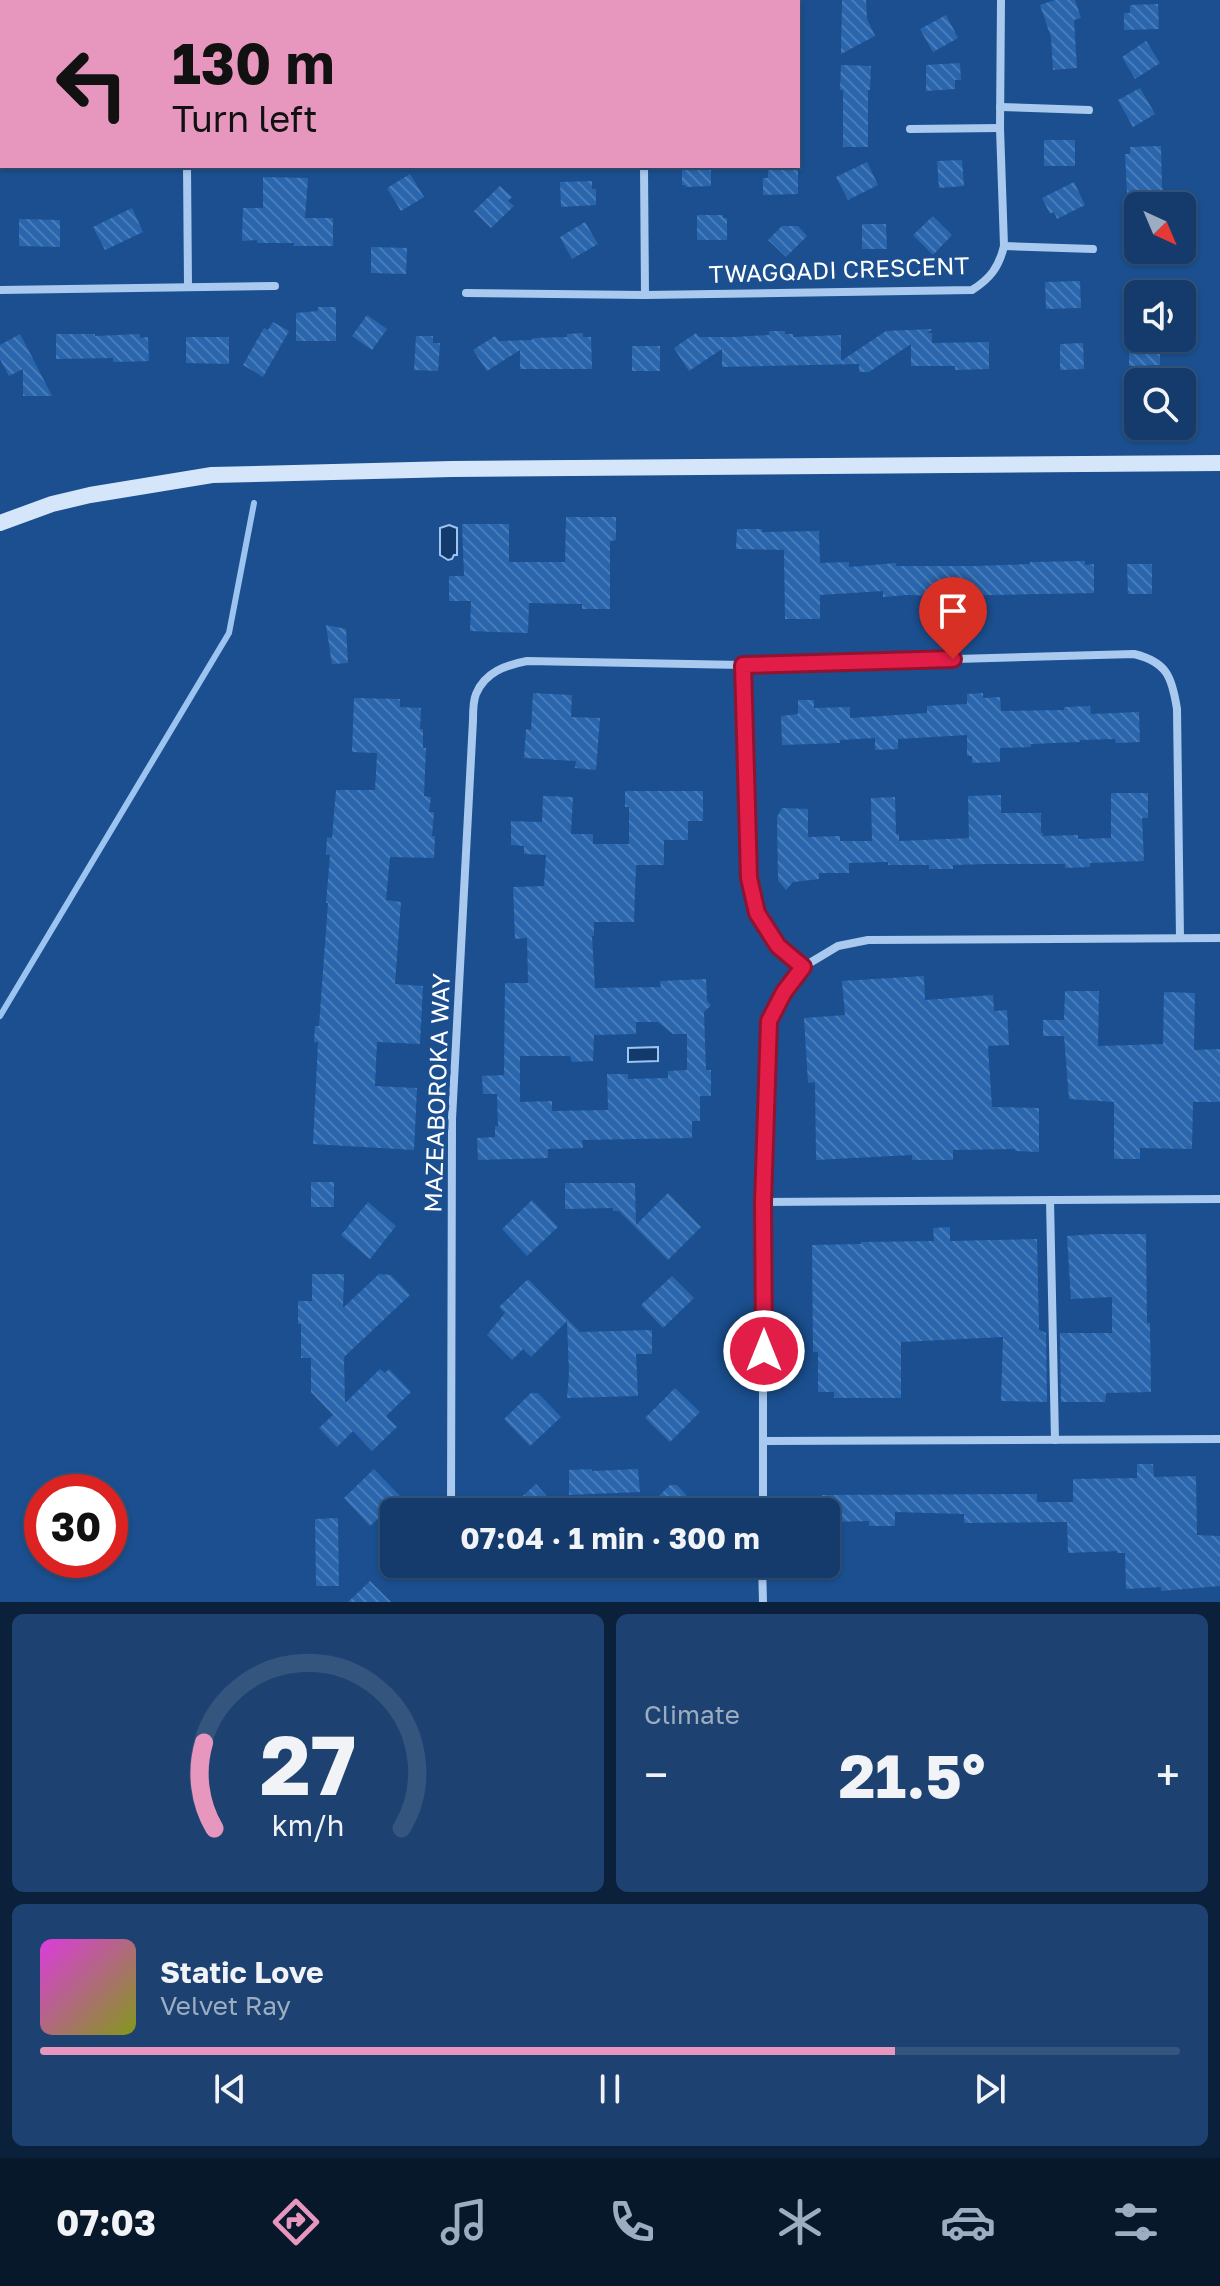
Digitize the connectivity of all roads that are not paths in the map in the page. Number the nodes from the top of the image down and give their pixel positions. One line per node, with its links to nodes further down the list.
1 (1001, 0): 2 (street, TWAGQADI CRESCENT)
2 (1000, 107): 3 (street); 4 (street, TWAGQADI CRESCENT)
3 (1089, 110)
4 (1000, 128): 5 (street); 8 (street, TWAGQADI CRESCENT)
5 (910, 129)
6 (187, 168): 10 (street)
7 (644, 168): 14 (street)
8 (1004, 246): 9 (street); 14 (street, TWAGQADI CRESCENT)
9 (1093, 249)
10 (188, 286): 11 (street); 12 (street)
11 (275, 286)
12 (0, 290)
13 (466, 293): 14 (street, TWAGQADI CRESCENT)
14 (645, 295)
15 (1220, 463): 16 (street)
16 (0, 523)
17 (743, 665): 18 (street); 20 (street); 27 (street, MAZEABOROKA WAY)
18 (1180, 938): 19 (street); 20 (street)
19 (1220, 938)
20 (803, 967): 23 (street)
21 (1220, 1199): 22 (street)
22 (1050, 1200): 23 (street); 25 (street)
23 (763, 1202): 26 (street)
24 (1220, 1439): 25 (street)
25 (1055, 1440): 26 (street)
26 (764, 1441): 28 (street)
27 (451, 1498)
28 (763, 1498)
29 (762, 1578): 30 (street)
30 (763, 1602)

